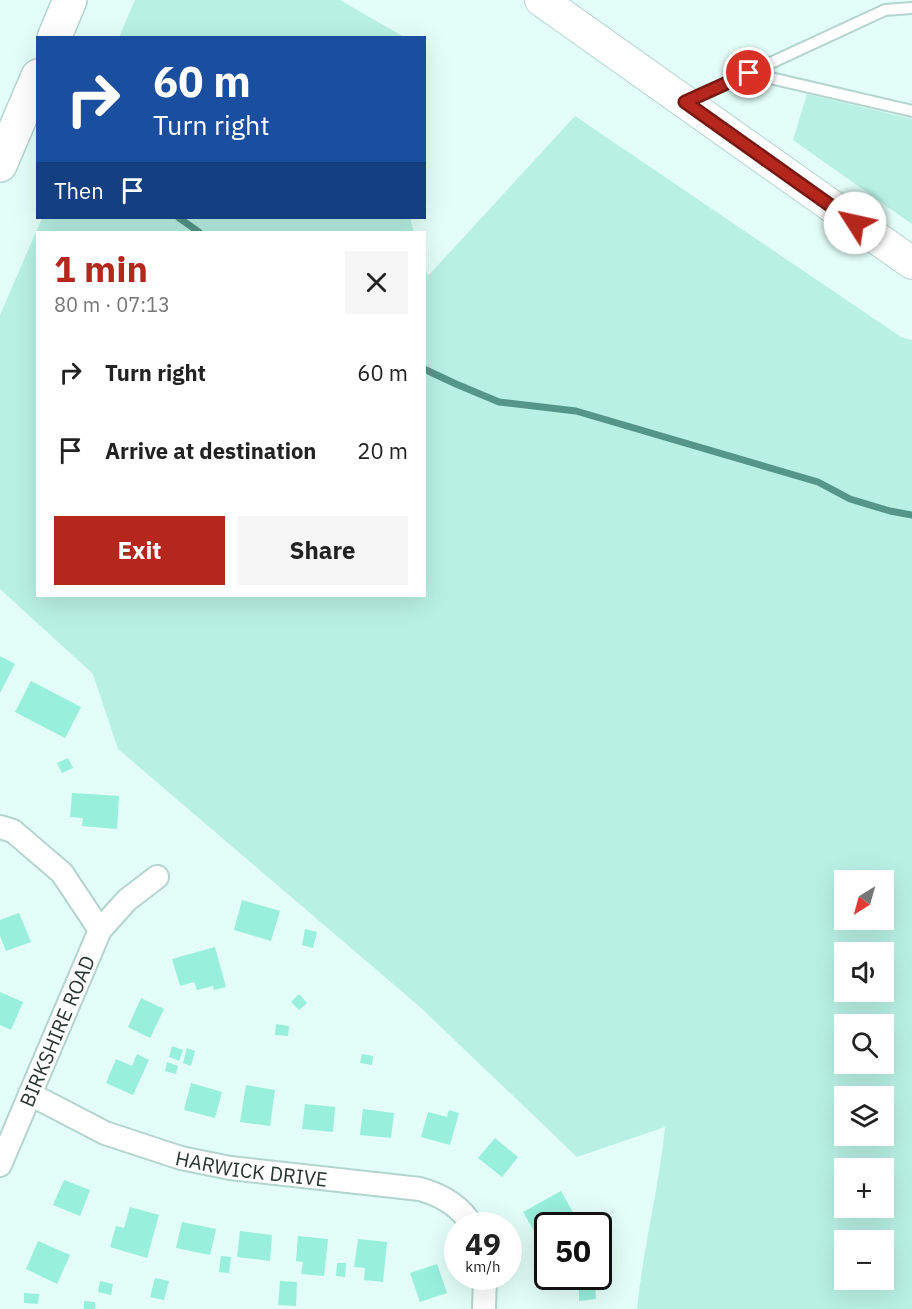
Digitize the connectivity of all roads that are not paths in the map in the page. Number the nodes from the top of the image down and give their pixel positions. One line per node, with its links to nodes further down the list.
1 (70, 0): 4 (highway)
2 (548, 2): 7 (main road)
3 (912, 8): 5 (lane)
4 (55, 36)
5 (749, 73): 7 (lane); 8 (lane)
6 (36, 81): 9 (highway)
7 (685, 102): 10 (main road)
8 (912, 111)
9 (0, 165)
10 (912, 263)
11 (0, 827): 13 (street, BIRKSHIRE ROAD)
12 (157, 877): 13 (street, BIRKSHIRE ROAD)
13 (100, 930): 14 (street, BIRKSHIRE ROAD)
14 (30, 1094): 15 (street, BIRKSHIRE ROAD); 16 (street, HARWICK DRIVE)
15 (0, 1165)
16 (460, 1212)
17 (485, 1290): 18 (street)
18 (484, 1309)

